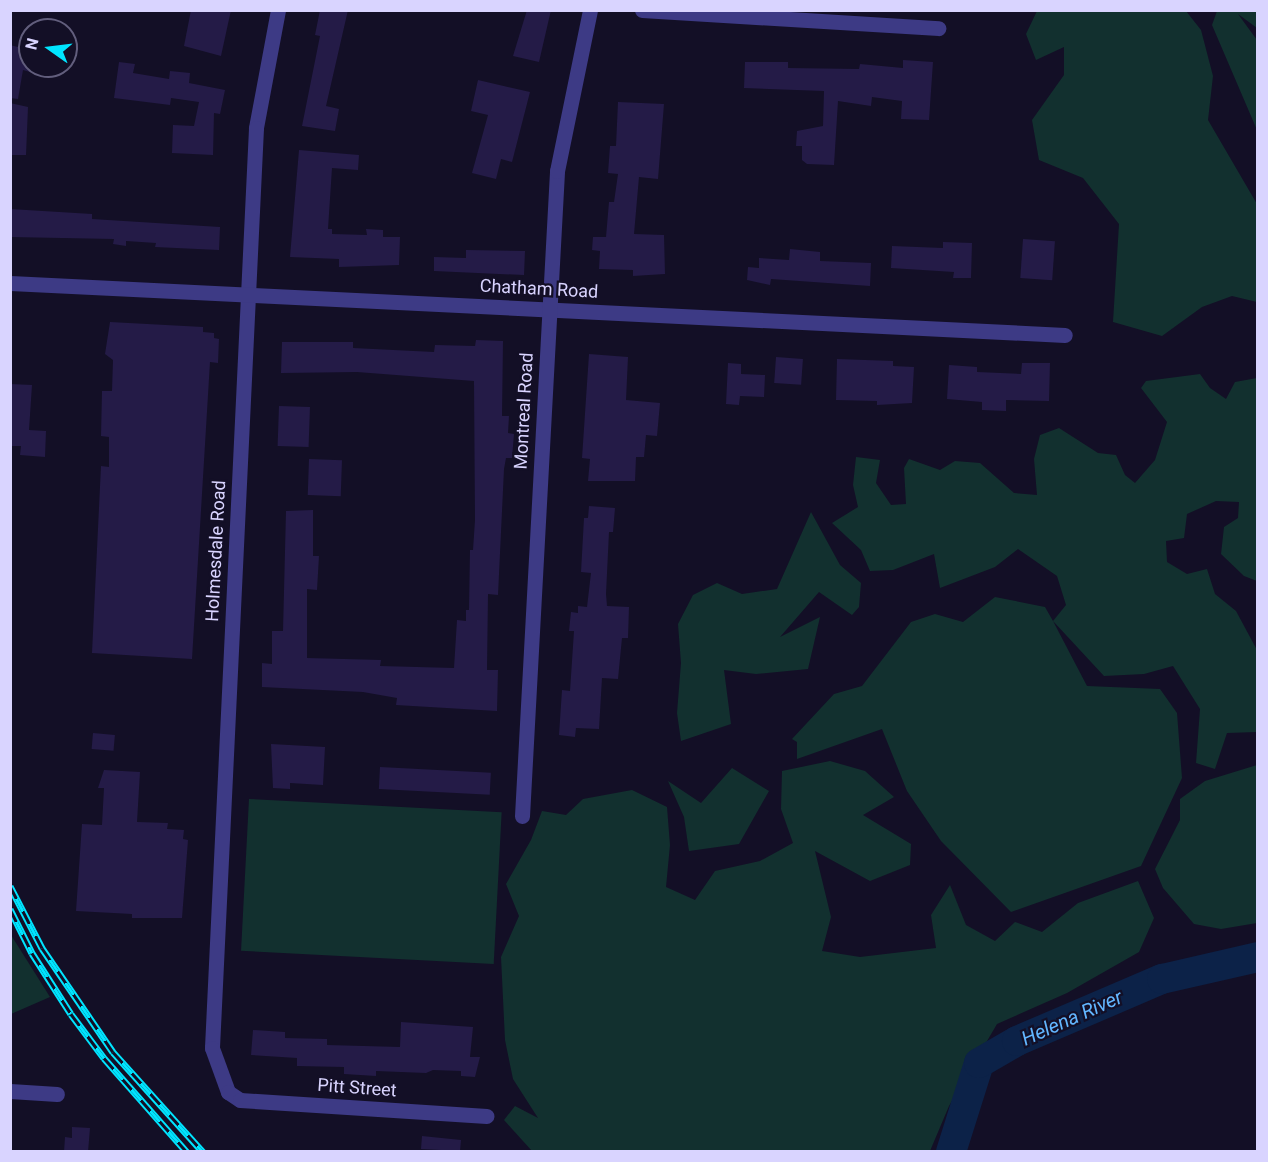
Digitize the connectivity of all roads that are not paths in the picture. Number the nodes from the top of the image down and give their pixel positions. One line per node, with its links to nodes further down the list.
1 (278, 10): 6 (street, Holmesdale Road)
2 (590, 10): 7 (street, Montreal Road)
3 (642, 10): 4 (street)
4 (938, 28)
5 (10, 283): 6 (street, Chatham Road)
6 (248, 293): 7 (street, Chatham Road); 11 (street, Holmesdale Road)
7 (549, 309): 8 (street, Chatham Road); 9 (street, Montreal Road)
8 (1065, 335)
9 (522, 816)
10 (10, 1091): 12 (street)
11 (228, 1092): 13 (street, Pitt Street)
12 (57, 1094)
13 (486, 1116)

